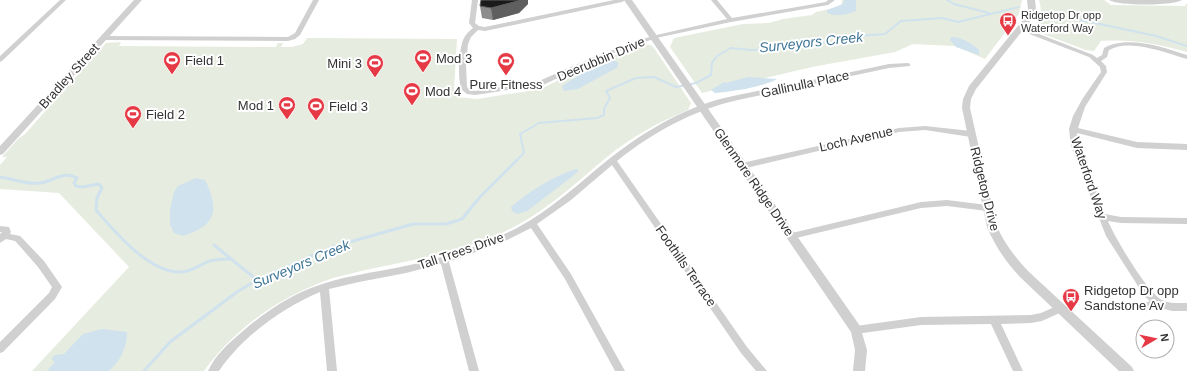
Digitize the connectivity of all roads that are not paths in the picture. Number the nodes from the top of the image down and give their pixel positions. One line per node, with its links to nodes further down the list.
1 (63, 0): 18 (street)
2 (138, 0): 16 (street, Bradley Street)
3 (316, 0): 16 (street)
4 (474, 0): 13 (street)
5 (622, 0): 13 (street)
6 (628, 0): 15 (street, Glenmore Ridge Drive)
7 (714, 0): 12 (street)
8 (832, 0): 12 (street, Deerubbin Drive)
9 (1031, 0): 14 (street, Ridgetop Drive)
10 (1112, 0): 11 (street)
11 (1179, 0)
12 (731, 20): 15 (street, Deerubbin Drive)
13 (477, 28): 15 (street, Deerubbin Drive)
14 (1021, 29): 19 (street); 23 (street, Ridgetop Drive)
15 (654, 37): 21 (street, Glenmore Ridge Drive)
16 (104, 38): 25 (street, Bradley Street)
17 (1187, 57): 19 (street)
18 (0, 60)
19 (1096, 60): 22 (street, Waterford Way)
20 (908, 65): 21 (street, Gallinulla Place)
21 (703, 108): 26 (street, Tall Trees Drive); 27 (street, Glenmore Ridge Drive)
22 (1073, 129): 24 (street); 29 (street, Waterford Way)
23 (971, 134): 27 (street, Loch Avenue); 28 (street, Ridgetop Drive)
24 (1187, 147)
25 (1, 151)
26 (612, 160): 31 (street, Tall Trees Drive); 47 (street, Foothills Terrace)
27 (742, 166): 33 (street, Glenmore Ridge Drive)
28 (987, 208): 33 (street); 39 (street, Ridgetop Drive)
29 (1102, 217): 30 (street); 36 (street, Waterford Way)
30 (1187, 221)
31 (532, 223): 34 (street, Tall Trees Drive); 46 (street)
32 (2, 235): 42 (street)
33 (792, 236): 41 (street, Glenmore Ridge Drive)
34 (444, 259): 35 (street, Tall Trees Drive); 45 (street)
35 (324, 287): 43 (street, Tall Trees Drive); 44 (street)
36 (1156, 302): 37 (street); 38 (street)
37 (1107, 307)
38 (1187, 307)
39 (1061, 308): 40 (street); 50 (street, Ridgetop Drive)
40 (994, 320): 41 (street); 49 (street)
41 (856, 330): 48 (street, Glenmore Ridge Drive)
42 (0, 350)
43 (213, 371)
44 (332, 371)
45 (474, 371)
46 (620, 371)
47 (762, 371)
48 (859, 371)
49 (1018, 371)
50 (1128, 371)

